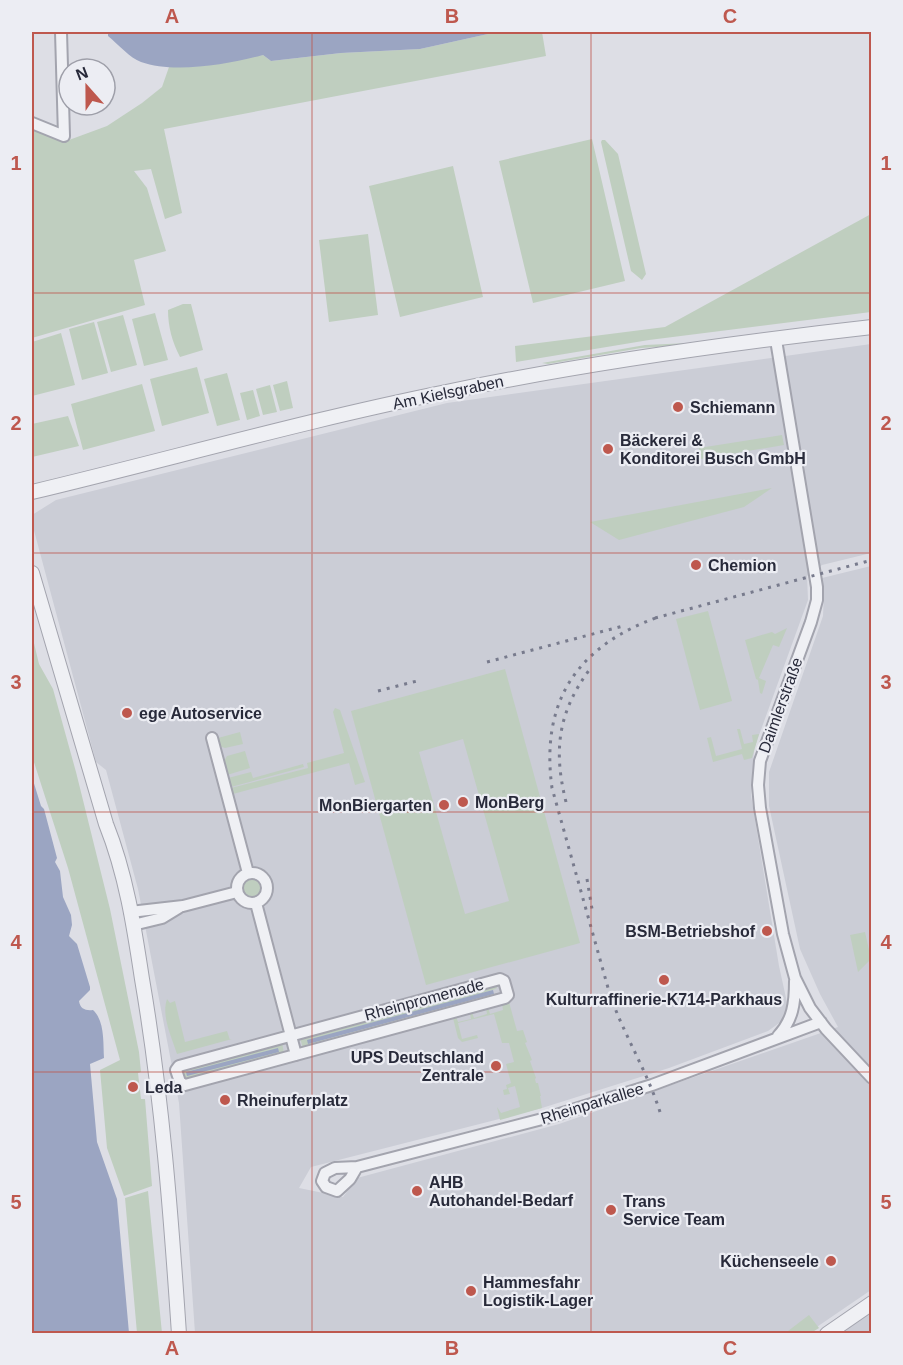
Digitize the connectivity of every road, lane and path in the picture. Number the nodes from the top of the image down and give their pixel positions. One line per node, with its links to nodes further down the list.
1 (60, 32): 2 (street)
2 (32, 123)
3 (872, 327): 4 (street, Am Kielsgraben)
4 (776, 340): 5 (street, Am Kielsgraben); 12 (street, Daimlerstraße)
5 (32, 492)
6 (32, 573): 11 (street)
7 (212, 738): 8 (street)
8 (248, 873): 9 (street); 10 (street)
9 (237, 892): 10 (street); 11 (street)
10 (256, 903): 14 (street)
11 (132, 919): 20 (street)
12 (795, 978): 13 (street, Daimlerstraße); 15 (street, Daimlerstraße)
13 (820, 1022): 15 (street, Rheinparkallee); 17 (street, Daimlerstraße)
14 (291, 1035): 16 (street); 16 (street, Rheinpromenade); 16 (street, Rheinpromenade)
15 (776, 1038): 18 (street, Rheinparkallee)
16 (297, 1055)
17 (872, 1078)
18 (357, 1167)
19 (872, 1303): 21 (street)
20 (179, 1334)
21 (827, 1334)

